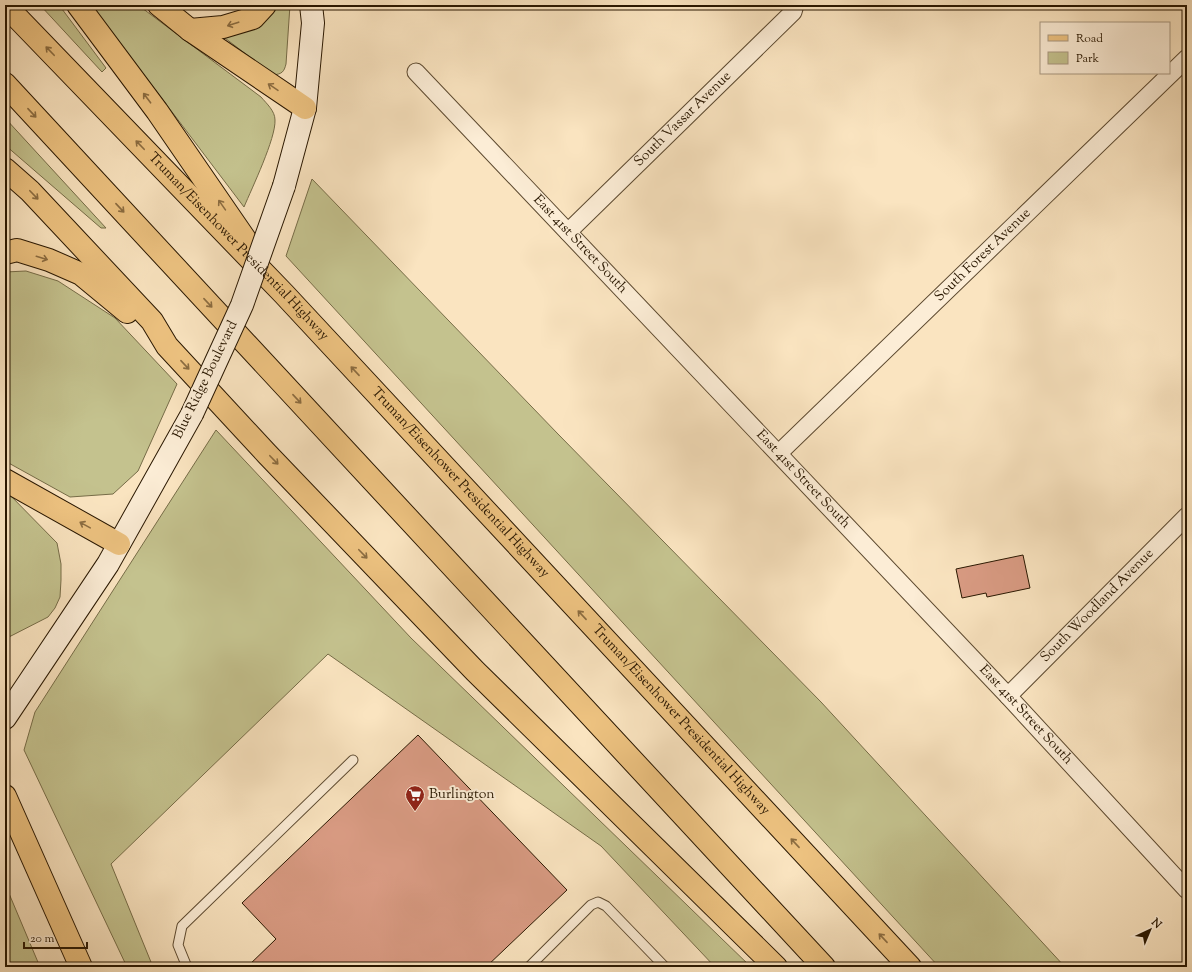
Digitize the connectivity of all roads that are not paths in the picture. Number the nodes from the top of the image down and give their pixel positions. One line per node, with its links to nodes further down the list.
1 (5, 5): 15 (main road, Truman/Eisenhower Presidential Highway, one-way to 1)
2 (78, 5): 15 (main road, one-way to 2)
3 (159, 5): 7 (main road)
4 (265, 5): 7 (main road, one-way to 7)
5 (311, 5): 11 (street, Blue Ridge Boulevard)
6 (794, 5): 13 (street, South Vassar Avenue)
7 (190, 30): 11 (main road, one-way to 7)
8 (1187, 58): 17 (street, South Forest Avenue)
9 (416, 72): 13 (street, East 41st Street South)
10 (5, 84): 31 (main road, one-way to 31)
11 (305, 108): 20 (street, Blue Ridge Boulevard, bridge)
12 (5, 169): 16 (main road, one-way to 16)
13 (568, 232): 17 (street, East 41st Street South)
14 (5, 253): 16 (main road, one-way to 16)
15 (284, 294): 32 (main road, Truman/Eisenhower Presidential Highway, one-way to 15)
16 (167, 346): 30 (main road, one-way to 30)
17 (779, 453): 21 (street, East 41st Street South)
18 (5, 480): 20 (main road, one-way to 18)
19 (1187, 516): 21 (street, South Woodland Avenue)
20 (120, 544): 22 (street, Blue Ridge Boulevard)
21 (1008, 696): 25 (street, East 41st Street South)
22 (5, 718)
23 (353, 760): 27 (lane)
24 (5, 796): 26 (main road)
25 (1187, 890)
26 (81, 967)
27 (187, 967)
28 (529, 967): 29 (lane)
29 (665, 967)
30 (776, 967)
31 (824, 967)
32 (910, 967)

